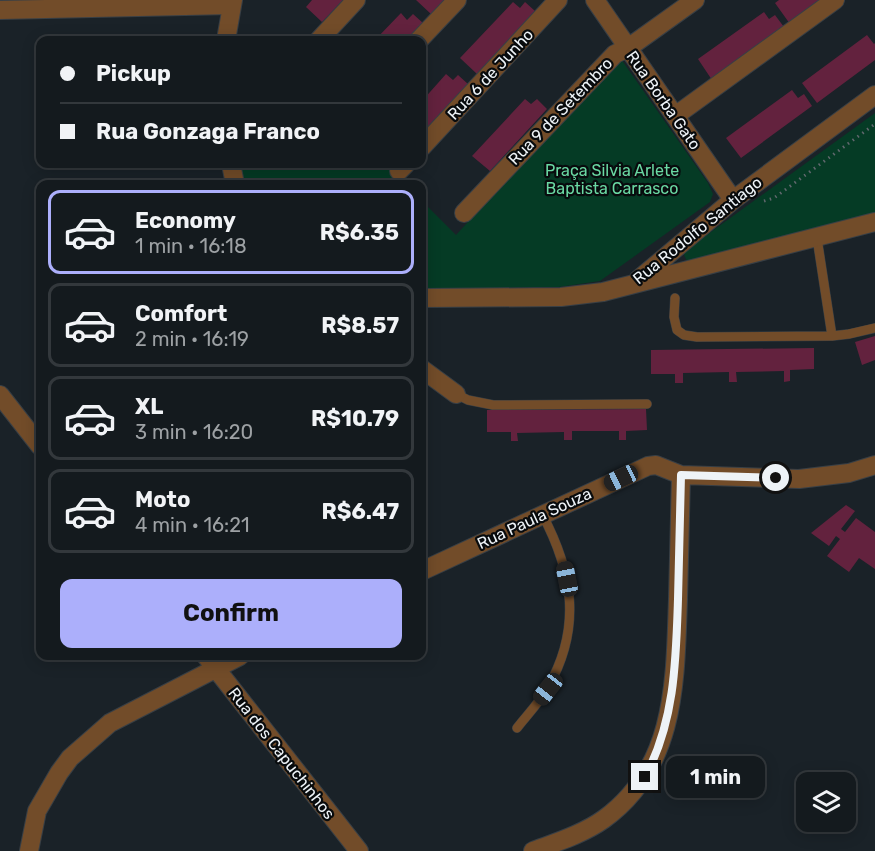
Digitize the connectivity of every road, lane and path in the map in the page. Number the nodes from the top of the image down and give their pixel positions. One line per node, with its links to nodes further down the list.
1 (356, 0): 10 (street)
2 (457, 0): 11 (street)
3 (558, 0): 16 (street, Rua 6 de Junho)
4 (595, 0): 12 (street, Rua Borba Gato)
5 (695, 0): 12 (street, Rua 9 de Setembro)
6 (835, 0): 14 (street)
7 (232, 3): 8 (street); 9 (street)
8 (0, 10)
9 (227, 36)
10 (323, 36)
11 (423, 36)
12 (628, 48): 14 (street, Rua Borba Gato); 18 (street, Rua 9 de Setembro)
13 (875, 95): 17 (street, Rua Rodolfo Santiago)
14 (675, 116): 17 (street, Rua Borba Gato)
15 (875, 124): 17 (path)
16 (426, 143)
17 (733, 200): 21 (street, Rua Rodolfo Santiago)
18 (464, 213)
19 (875, 222): 20 (street)
20 (817, 238): 21 (street); 25 (lane)
21 (634, 283): 22 (street, Rua Rodolfo Santiago)
22 (426, 298)
23 (675, 298): 25 (lane)
24 (875, 328): 25 (lane)
25 (832, 336)
26 (426, 372): 27 (street)
27 (456, 394): 29 (lane)
28 (0, 395): 30 (street)
29 (647, 404)
30 (36, 437)
31 (875, 465): 32 (street, Rua Paula Souza)
32 (681, 475): 33 (street, Rua Paula Souza); 39 (street)
33 (542, 514): 34 (street, Rua Paula Souza); 36 (lane)
34 (426, 569)
35 (210, 661): 37 (street); 38 (street, Rua dos Capuchinhos)
36 (517, 728)
37 (29, 851)
38 (359, 851)
39 (533, 851)

